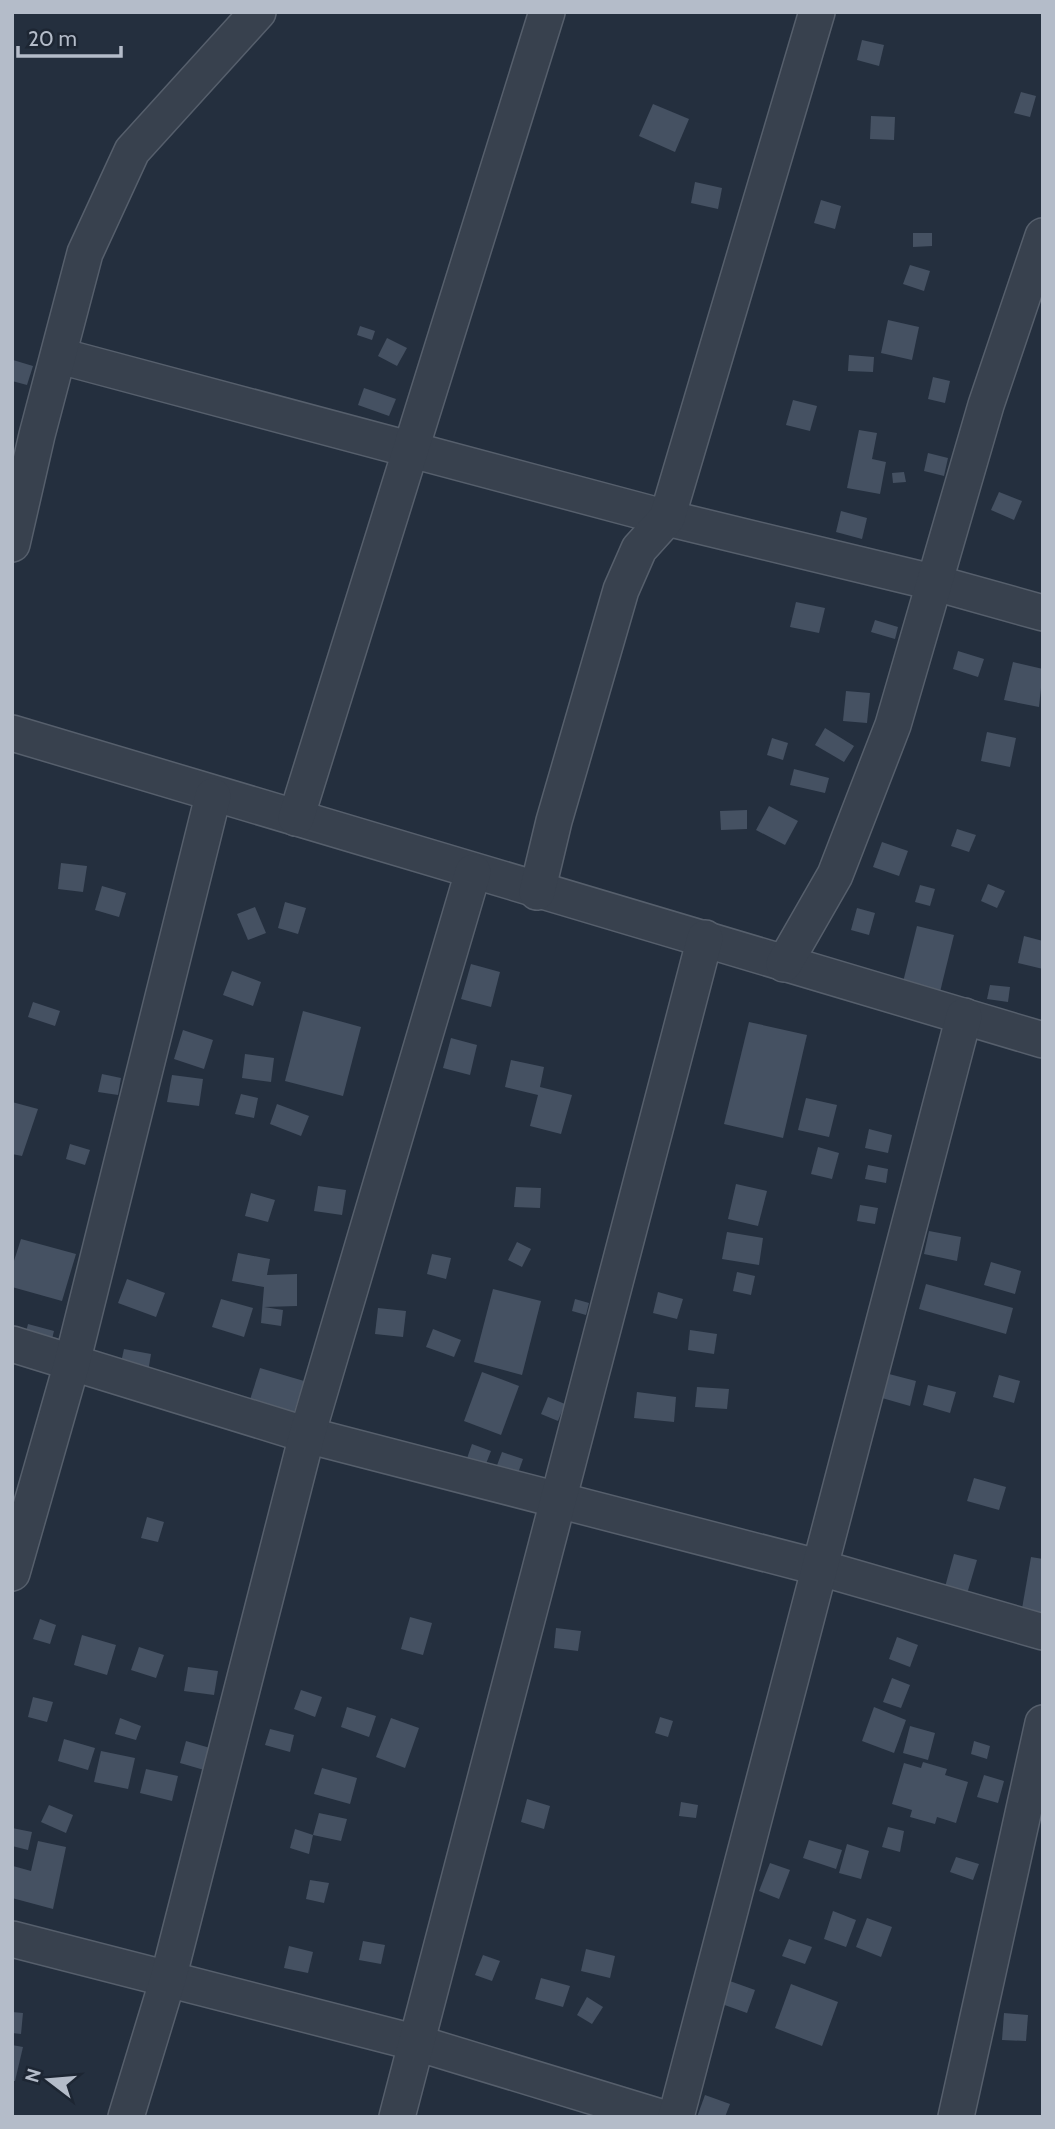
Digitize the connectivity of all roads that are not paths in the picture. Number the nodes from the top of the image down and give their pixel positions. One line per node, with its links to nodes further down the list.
1 (258, 12): 5 (street)
2 (547, 12): 6 (street)
3 (817, 12): 7 (street)
4 (1043, 236): 9 (street)
5 (60, 356): 6 (street); 8 (street)
6 (410, 450): 7 (street); 13 (street)
7 (667, 518): 9 (street); 15 (street)
8 (12, 544)
9 (932, 582): 10 (street); 17 (street)
10 (1043, 613)
11 (12, 733): 12 (street)
12 (213, 796): 13 (street); 21 (street)
13 (296, 818): 14 (street)
14 (473, 872): 15 (street); 22 (street)
15 (537, 892): 16 (street)
16 (705, 938): 17 (street); 23 (street)
17 (784, 964): 18 (street)
18 (964, 1016): 19 (street); 24 (street)
19 (1043, 1040)
20 (12, 1344): 21 (street)
21 (72, 1363): 22 (street); 25 (street)
22 (307, 1435): 23 (street); 29 (street)
23 (558, 1501): 24 (street); 30 (street)
24 (821, 1568): 26 (street); 34 (street)
25 (12, 1573)
26 (1043, 1632)
27 (1043, 1723): 35 (street)
28 (12, 1939): 29 (street)
29 (168, 1979): 30 (street); 31 (street)
30 (417, 2043): 32 (street); 33 (street)
31 (126, 2117)
32 (397, 2117)
33 (660, 2117)
34 (676, 2117)
35 (956, 2117)

